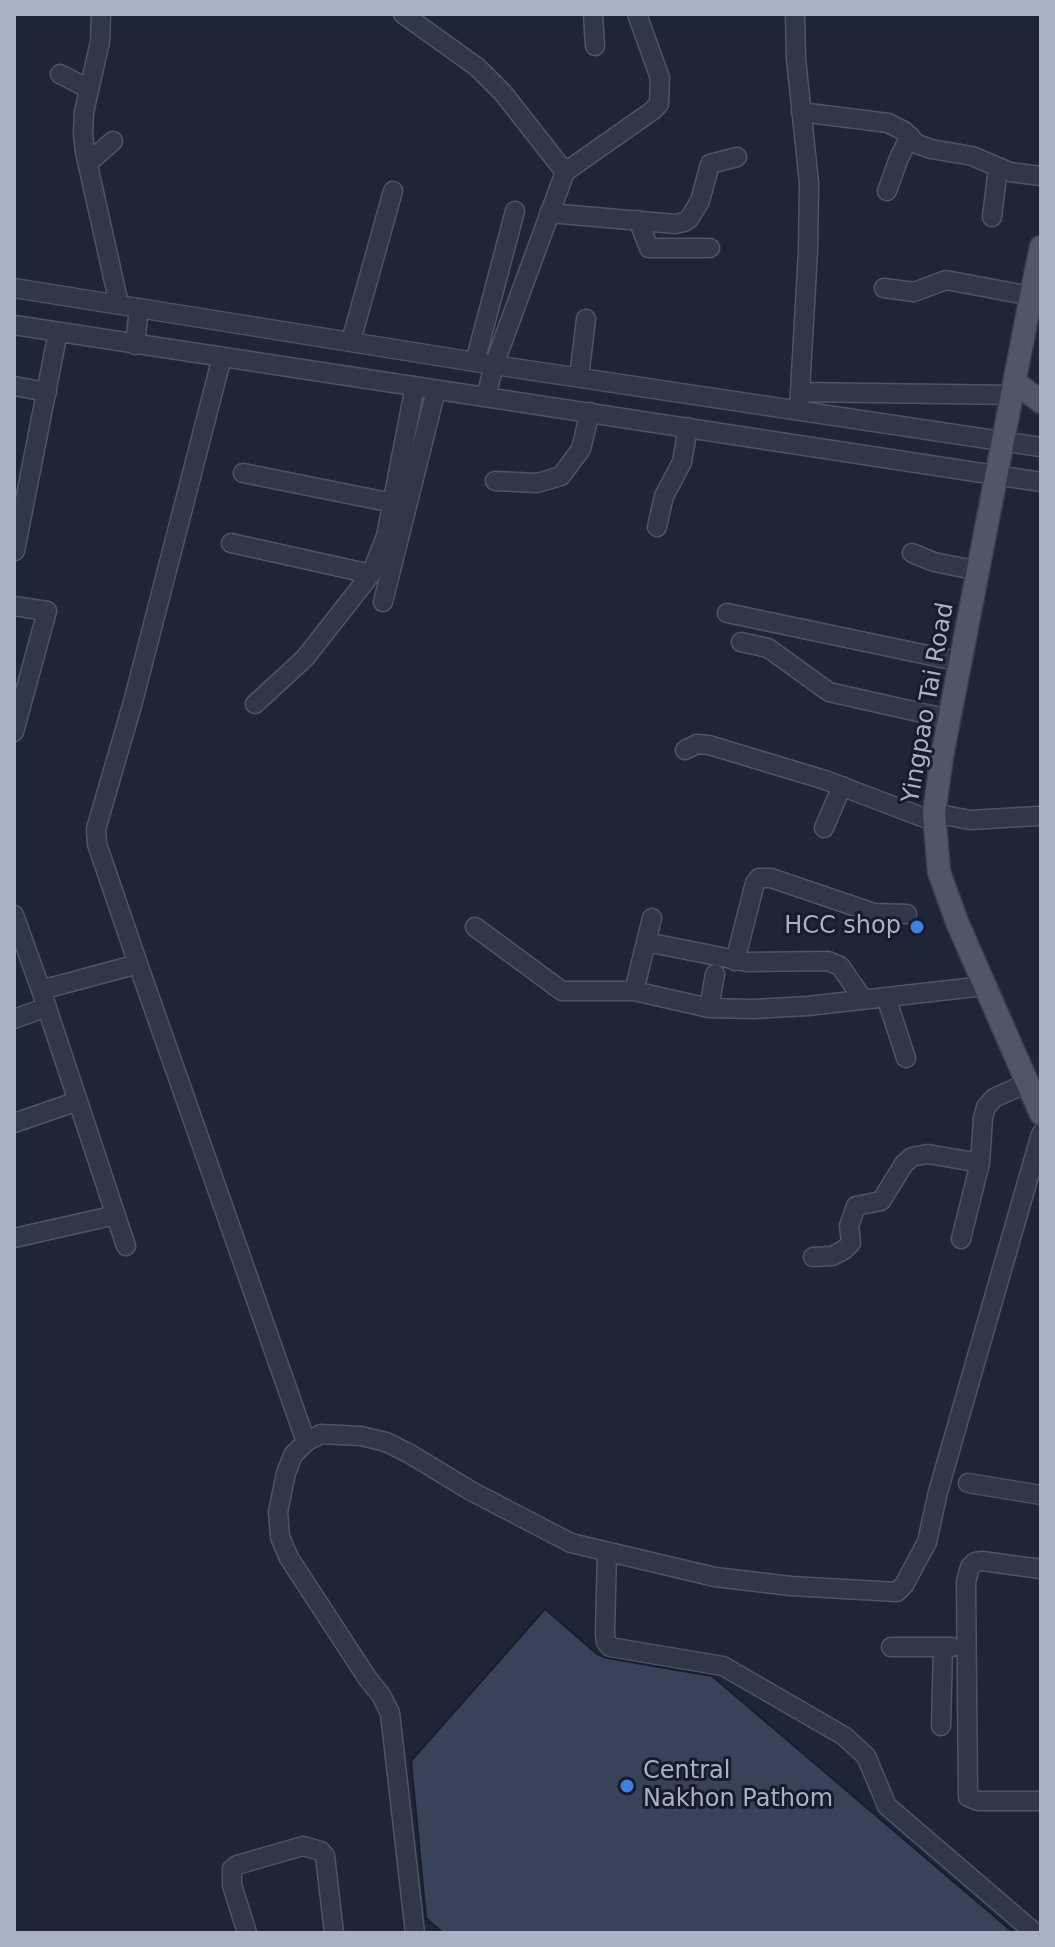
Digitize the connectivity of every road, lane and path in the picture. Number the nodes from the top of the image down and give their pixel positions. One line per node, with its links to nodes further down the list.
1 (101, 14): 8 (street)
2 (403, 14): 15 (street)
3 (593, 14): 6 (street)
4 (637, 14): 15 (street)
5 (795, 14): 9 (street)
6 (595, 46)
7 (60, 74): 8 (street)
8 (89, 89): 13 (street)
9 (801, 112): 10 (street); 45 (street)
10 (910, 136): 14 (street); 18 (street)
11 (113, 141): 13 (street)
12 (737, 157): 22 (street)
13 (88, 163): 28 (street)
14 (998, 168): 16 (street); 21 (street)
15 (565, 172): 20 (street)
16 (1041, 176)
17 (393, 191): 34 (street)
18 (887, 191)
19 (515, 211): 36 (street)
20 (549, 213): 22 (street); 37 (street)
21 (992, 217)
22 (638, 220): 24 (street)
23 (1041, 247): 27 (main road, Yingpao Tai Road)
24 (710, 248)
25 (14, 288): 28 (street)
26 (884, 288): 27 (street)
27 (1035, 293): 41 (main road, Yingpao Tai Road)
28 (119, 304): 29 (street)
29 (139, 312): 33 (street); 34 (street)
30 (586, 319): 38 (street)
31 (14, 325): 32 (street)
32 (58, 332): 33 (street); 43 (street)
33 (136, 341): 35 (street)
34 (351, 341): 36 (street)
35 (222, 357): 40 (street); 81 (street)
36 (475, 362): 37 (street)
37 (493, 368): 38 (street); 44 (street)
38 (579, 377): 45 (street)
39 (14, 386): 43 (street)
40 (415, 386): 42 (street); 55 (street)
41 (1014, 388): 45 (street); 46 (main road); 49 (main road, Yingpao Tai Road)
42 (436, 390): 44 (street); 62 (street)
43 (47, 392): 58 (street)
44 (487, 395): 47 (street)
45 (800, 401): 49 (street)
46 (1041, 402)
47 (590, 412): 48 (street); 53 (street)
48 (688, 427): 52 (street); 56 (street)
49 (1004, 441): 50 (street); 52 (main road, Yingpao Tai Road)
50 (1041, 447)
51 (243, 473): 55 (street)
52 (998, 475): 54 (street); 60 (main road, Yingpao Tai Road)
53 (495, 481)
54 (1041, 482)
55 (393, 503): 61 (street)
56 (657, 527)
57 (231, 543): 61 (street)
58 (15, 551)
59 (912, 553): 60 (street)
60 (979, 571): 66 (main road, Yingpao Tai Road)
61 (371, 574): 67 (street)
62 (383, 602)
63 (14, 606): 69 (street)
64 (727, 613): 66 (street)
65 (741, 642): 68 (street)
66 (961, 662): 68 (main road, Yingpao Tai Road)
67 (255, 704)
68 (949, 719): 73 (main road, Yingpao Tai Road)
69 (14, 732)
70 (685, 750): 71 (street)
71 (842, 786): 73 (street); 74 (street)
72 (1038, 816): 73 (street)
73 (934, 817): 83 (main road, Yingpao Tai Road)
74 (824, 828)
75 (907, 914): 80 (street)
76 (652, 918): 79 (street)
77 (16, 926): 86 (street)
78 (475, 927): 84 (street)
79 (646, 942): 80 (street); 84 (street)
80 (735, 961): 87 (street)
81 (138, 964): 86 (street); 102 (street)
82 (715, 974): 88 (street)
83 (984, 986): 85 (street); 91 (main road, Yingpao Tai Road)
84 (634, 991): 88 (street)
85 (886, 997): 87 (street); 90 (street)
86 (44, 999): 89 (street); 92 (street)
87 (863, 999): 88 (street)
88 (709, 1008)
89 (14, 1019)
90 (906, 1058)
91 (1027, 1083): 93 (main road, Yingpao Tai Road); 96 (street)
92 (78, 1101): 94 (street); 97 (street)
93 (1041, 1114)
94 (14, 1123)
95 (1041, 1134): 105 (street)
96 (980, 1163): 99 (street); 101 (street)
97 (116, 1215): 98 (street); 100 (street)
98 (14, 1238)
99 (961, 1239)
100 (126, 1246)
101 (813, 1257)
102 (306, 1442): 105 (street); 112 (street)
103 (968, 1483): 104 (street)
104 (1041, 1495)
105 (607, 1552): 117 (street)
106 (1041, 1569): 109 (street)
107 (891, 1647): 108 (street)
108 (943, 1647): 109 (street); 110 (street)
109 (966, 1648): 111 (street)
110 (941, 1726)
111 (1041, 1801)
112 (410, 1811): 115 (street); 116 (street)
113 (247, 1933): 114 (street)
114 (334, 1933)
115 (415, 1933): 116 (street)
116 (425, 1933)
117 (1035, 1933)

